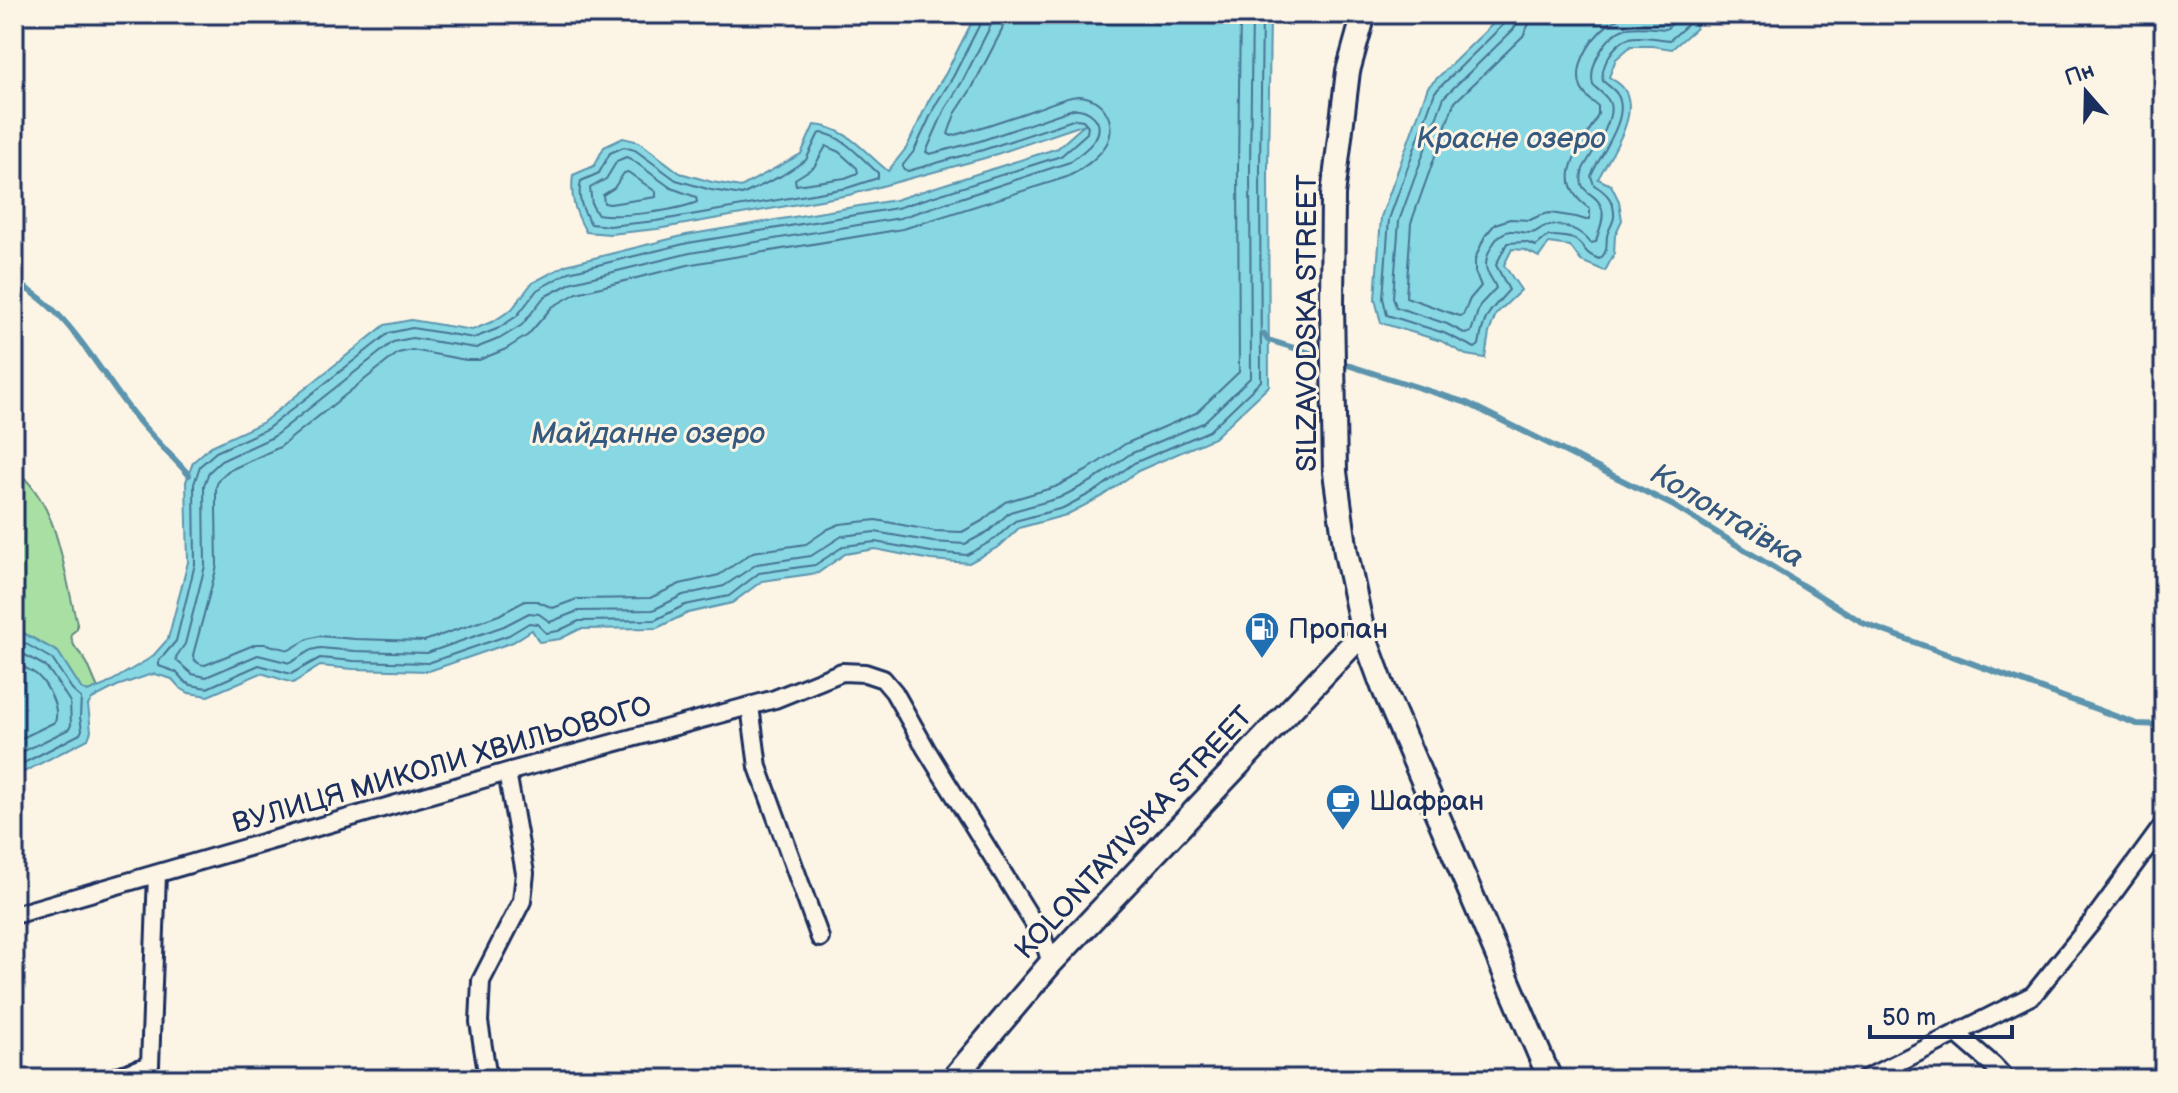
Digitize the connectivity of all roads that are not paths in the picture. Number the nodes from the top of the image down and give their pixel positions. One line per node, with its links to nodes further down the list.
1 (1364, 14): 2 (main road, SILZAVODSKA STREET)
2 (1363, 633): 9 (main road, KOLONTAYIVSKA STREET); 15 (main road, SILZAVODSKA STREET)
3 (750, 706): 4 (street, ВУЛИЦЯ МИКОЛИ ХВИЛЬОВОГО); 8 (street); 9 (street, ВУЛИЦЯ МИКОЛИ ХВИЛЬОВОГО)
4 (507, 772): 6 (street, ВУЛИЦЯ МИКОЛИ ХВИЛЬОВОГО); 13 (street)
5 (2164, 824): 10 (street)
6 (157, 874): 7 (street, ВУЛИЦЯ МИКОЛИ ХВИЛЬОВОГО); 11 (street)
7 (14, 915)
8 (820, 938)
9 (1051, 963): 14 (main road, KOLONTAYIVSKA STREET)
10 (1956, 1033): 16 (street); 17 (street)
11 (154, 1072): 12 (street)
12 (109, 1079)
13 (488, 1079)
14 (953, 1079)
15 (1550, 1079)
16 (1865, 1079)
17 (2006, 1079)

